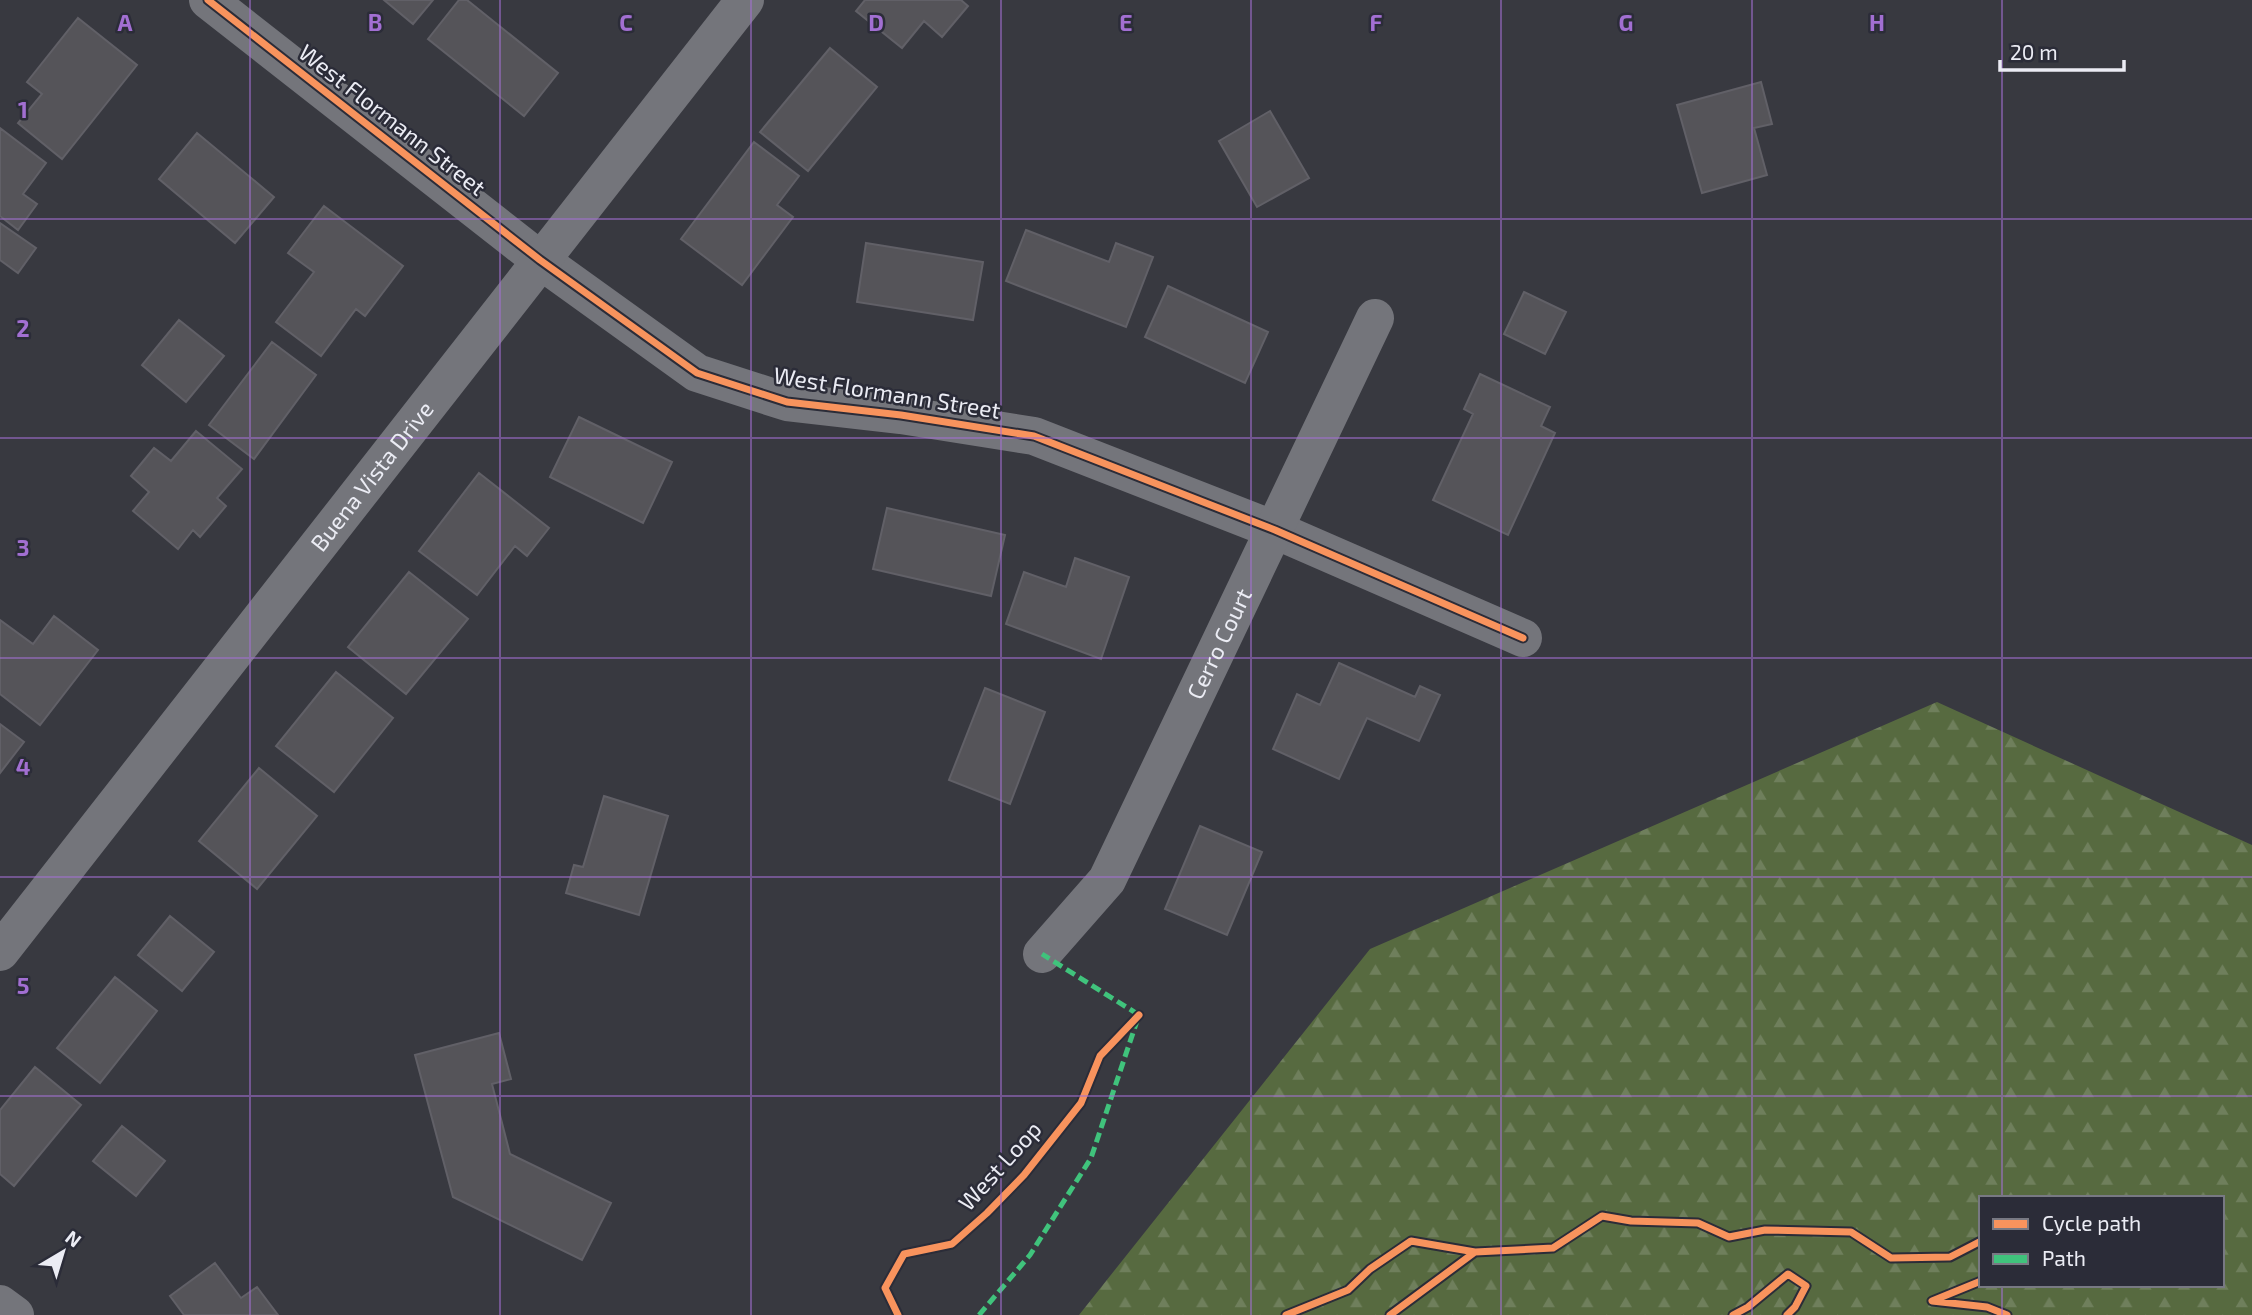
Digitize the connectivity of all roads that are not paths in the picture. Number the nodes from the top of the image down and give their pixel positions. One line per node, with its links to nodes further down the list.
1 (208, 0): 3 (street, West Flormann Street)
2 (745, 0): 3 (street, Buena Vista Drive)
3 (540, 260): 5 (street, West Flormann Street); 7 (street, Buena Vista Drive)
4 (1375, 317): 5 (street, Cerro Court)
5 (1275, 530): 6 (street, West Flormann Street); 8 (street, Cerro Court)
6 (1523, 638)
7 (0, 953)
8 (1042, 954)
9 (0, 1304): 10 (street)
10 (15, 1315)

